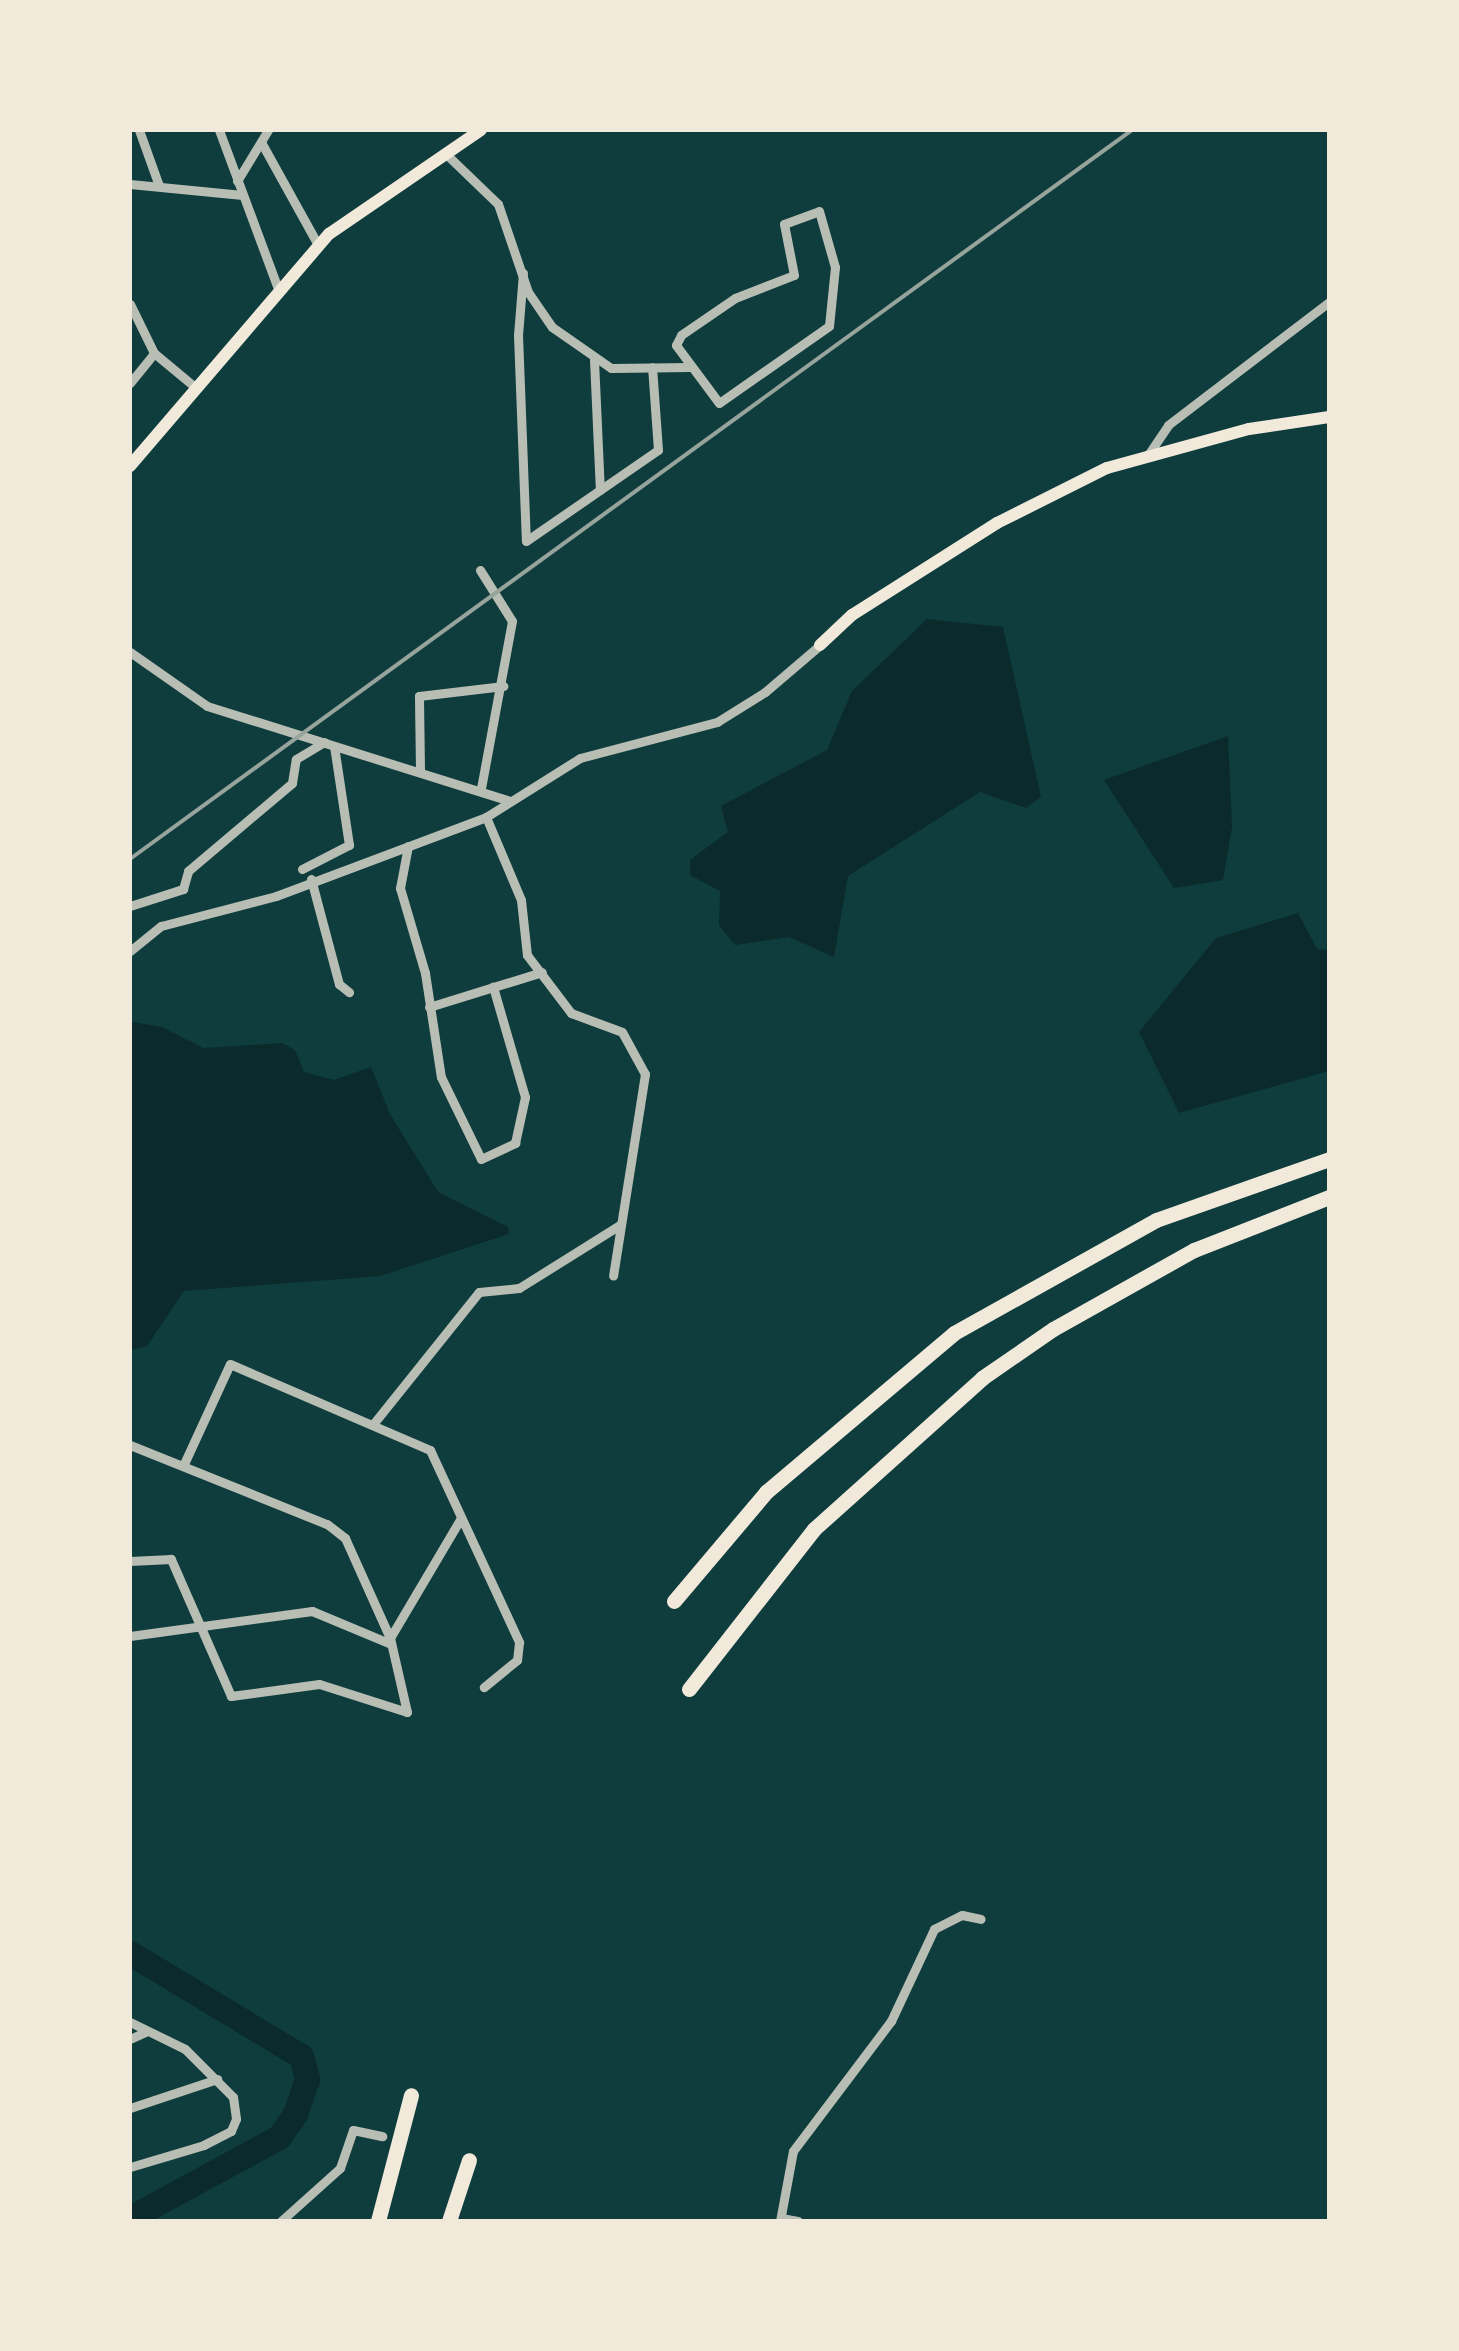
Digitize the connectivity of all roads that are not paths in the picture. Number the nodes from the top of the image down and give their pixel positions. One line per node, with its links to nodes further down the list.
1 (139, 130): 9 (street)
2 (219, 130): 7 (street)
3 (268, 130): 5 (street)
4 (481, 130): 6 (main road)
5 (261, 142): 7 (street); 11 (street)
6 (446, 154): 11 (main road); 12 (street)
7 (237, 181): 10 (street)
8 (130, 184): 9 (street)
9 (159, 186): 10 (street)
10 (242, 195): 13 (street)
11 (318, 245): 13 (main road)
12 (523, 273): 17 (street); 25 (street)
13 (278, 290): 21 (main road)
14 (1329, 302): 23 (street)
15 (130, 304): 16 (street)
16 (154, 354): 20 (street); 21 (street)
17 (594, 360): 18 (street); 25 (street)
18 (652, 367): 19 (street); 25 (street)
19 (690, 367): 19 (street)
20 (130, 383)
21 (194, 387): 24 (main road)
22 (1329, 418): 23 (main road)
23 (1148, 454): 27 (main road)
24 (130, 466)
25 (600, 490)
26 (480, 570): 29 (street)
27 (820, 645): 33 (street)
28 (130, 652): 30 (street)
29 (503, 686): 31 (street); 32 (street)
30 (329, 744): 31 (street); 36 (street); 38 (street)
31 (420, 770): 32 (street)
32 (481, 788): 33 (street)
33 (510, 801): 34 (street)
34 (486, 817): 35 (street); 40 (street)
35 (408, 846): 37 (street); 43 (street)
36 (302, 870)
37 (311, 879): 39 (street); 42 (street)
38 (130, 906)
39 (130, 951)
40 (542, 972): 41 (street); 46 (street)
41 (493, 988): 43 (street); 43 (street)
42 (349, 992)
43 (429, 1007)
44 (1329, 1159): 53 (highway)
45 (1329, 1197): 58 (highway)
46 (620, 1224): 47 (street); 48 (street)
47 (613, 1275)
48 (374, 1423): 50 (street); 51 (street)
49 (130, 1445): 50 (street)
50 (183, 1466): 56 (street)
51 (462, 1518): 56 (street); 57 (street)
52 (130, 1561): 54 (street)
53 (674, 1601)
54 (201, 1628): 55 (street); 56 (street); 56 (street)
55 (130, 1636)
56 (390, 1641)
57 (484, 1687)
58 (689, 1689)
59 (982, 1919): 69 (street)
60 (130, 2022): 61 (street)
61 (146, 2032): 62 (street); 63 (street)
62 (130, 2039)
63 (217, 2079): 65 (street); 68 (street)
64 (411, 2096): 71 (highway)
65 (130, 2108)
66 (382, 2136): 70 (street)
67 (469, 2160): 72 (highway)
68 (130, 2168)
69 (781, 2220): 73 (street)
70 (282, 2221)
71 (378, 2221)
72 (449, 2221)
73 (798, 2221)

